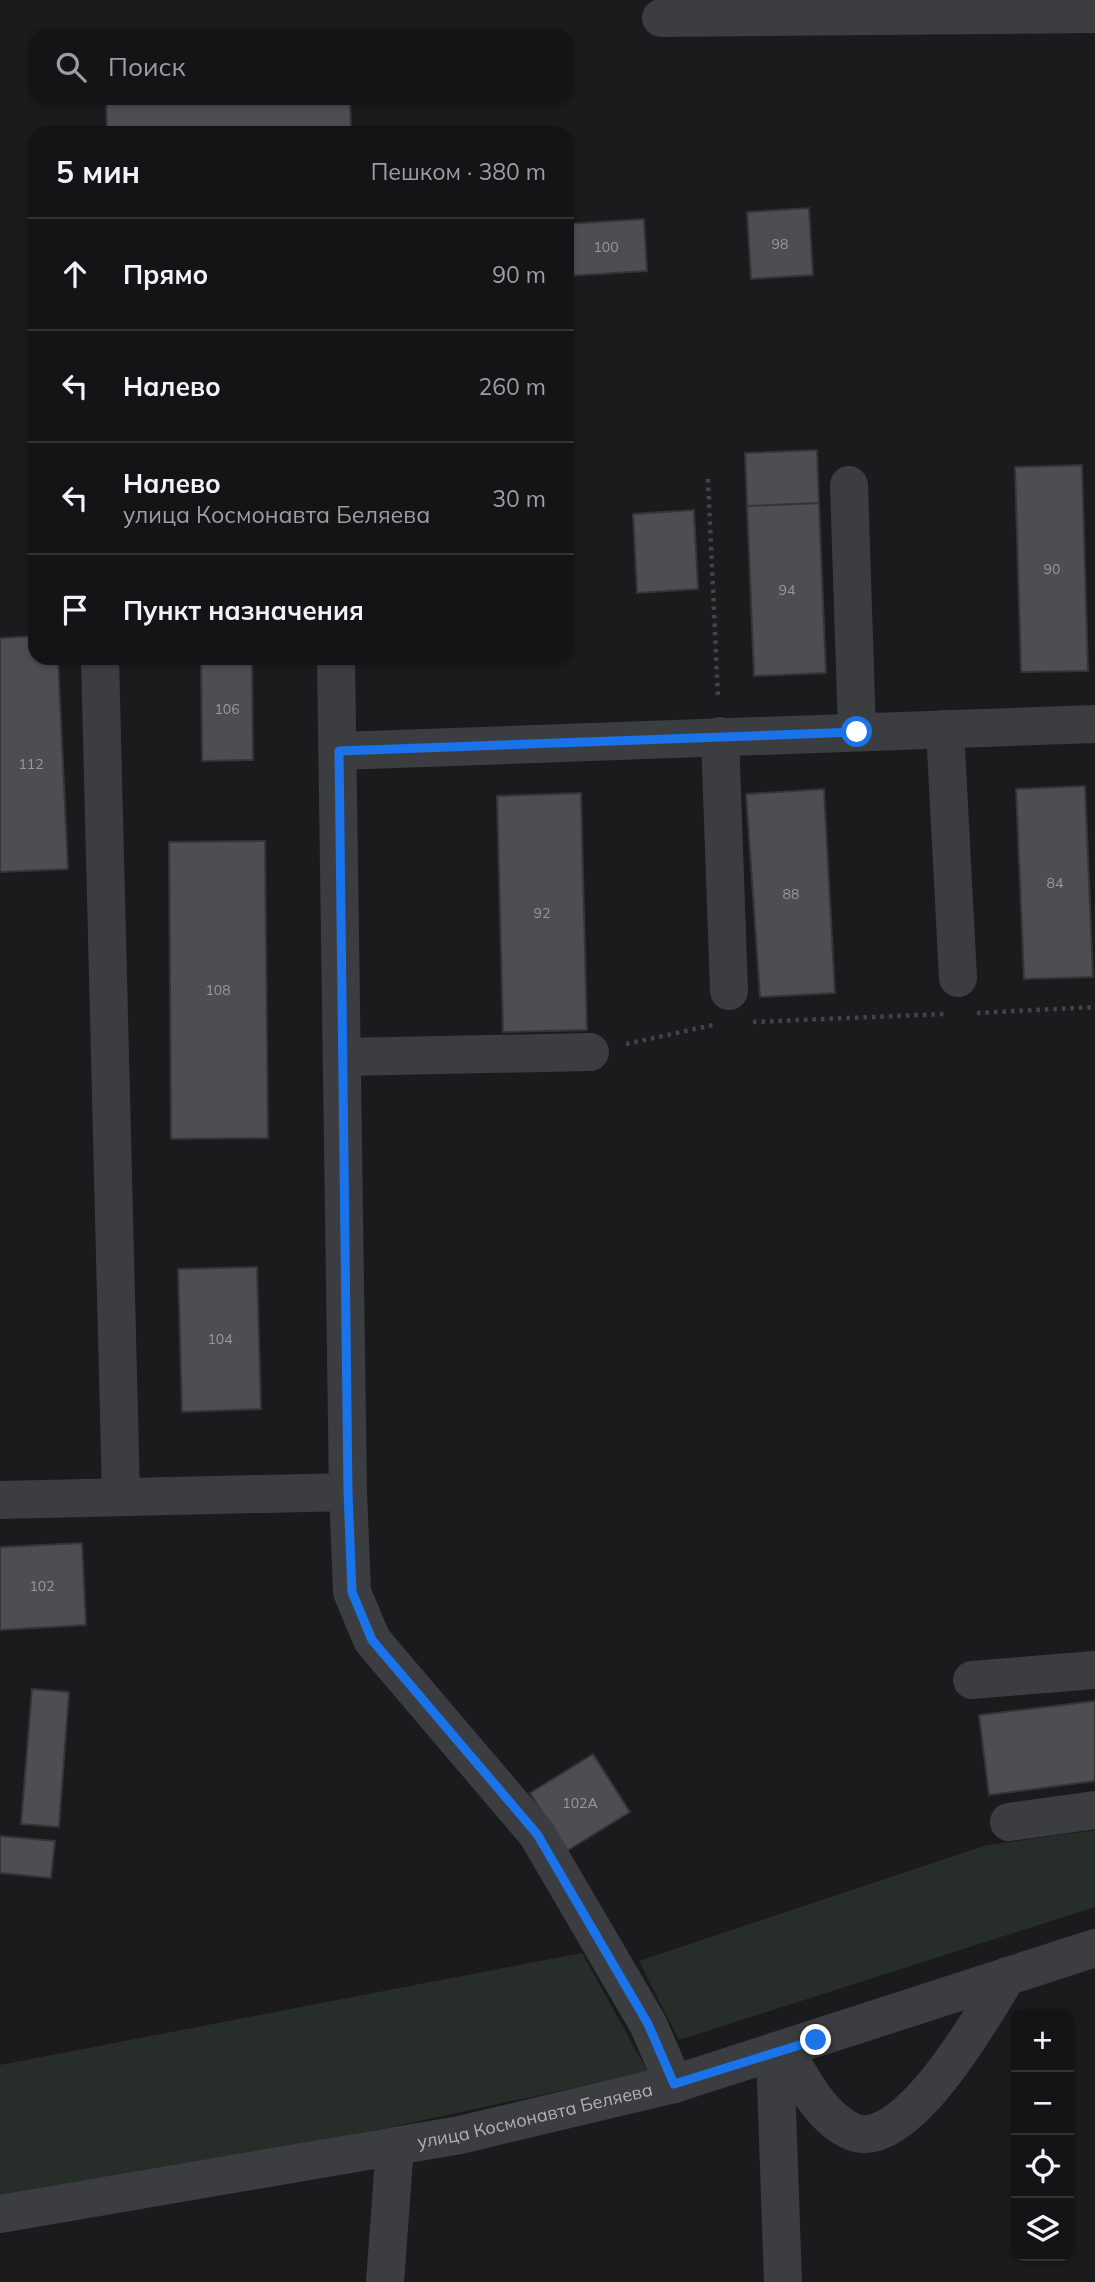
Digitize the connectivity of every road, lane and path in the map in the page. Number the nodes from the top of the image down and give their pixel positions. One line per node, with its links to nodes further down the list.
1 (1095, 14): 2 (street)
2 (661, 18)
3 (708, 479): 10 (path)
4 (849, 485): 9 (street)
5 (100, 665): 19 (street)
6 (336, 665): 11 (street)
7 (1095, 724): 8 (street)
8 (945, 729): 9 (street); 12 (street)
9 (857, 732): 10 (street)
10 (720, 736): 11 (street); 14 (street)
11 (339, 751): 17 (street)
12 (965, 996): 13 (path)
13 (1095, 1007)
14 (734, 1012): 15 (path); 16 (path)
15 (946, 1014)
16 (590, 1052): 17 (street)
17 (343, 1057): 18 (street)
18 (348, 1492): 19 (street); 28 (street)
19 (121, 1495): 20 (street)
20 (0, 1500)
21 (1095, 1670): 22 (street)
22 (972, 1680)
23 (1095, 1810): 24 (street)
24 (1009, 1822)
25 (1095, 1948): 26 (street, улица Космонавта Беляева)
26 (1007, 1976): 27 (street, улица Космонавта Беляева); 27 (street)
27 (780, 2051): 28 (street, улица Космонавта Беляева); 32 (street)
28 (674, 2084): 29 (street, улица Космонавта Беляева)
29 (395, 2146): 30 (street, улица Космонавта Беляева); 31 (street)
30 (0, 2214)
31 (385, 2282)
32 (783, 2282)

